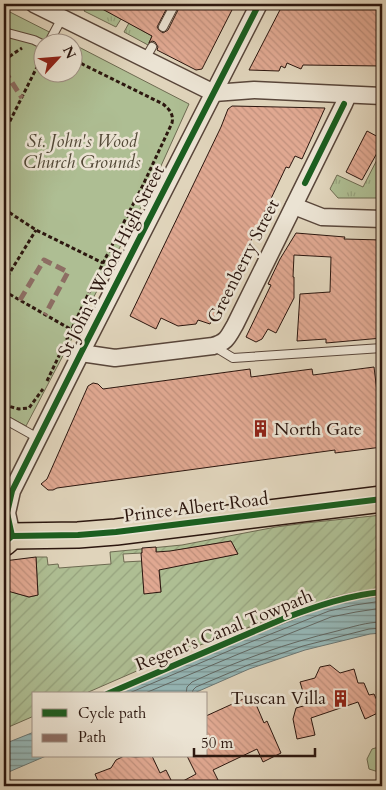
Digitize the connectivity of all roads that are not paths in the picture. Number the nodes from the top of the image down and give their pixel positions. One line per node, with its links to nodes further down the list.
1 (34, 4): 4 (street)
2 (175, 4): 5 (lane)
3 (259, 4): 9 (street, St John's Wood High Street)
4 (66, 11): 7 (lane); 9 (street)
5 (163, 26)
6 (4, 32): 8 (lane)
7 (54, 32)
8 (32, 39)
9 (214, 93): 10 (street); 16 (street, St John's Wood High Street)
10 (348, 95): 11 (street); 12 (street, Greenberry Street)
11 (382, 96)
12 (297, 199): 13 (street); 14 (street, Greenberry Street)
13 (382, 219)
14 (213, 346): 15 (lane); 16 (street, Greenberry Street)
15 (382, 348)
16 (81, 353): 18 (street, St John's Wood High Street)
17 (4, 419): 18 (lane)
18 (38, 438): 20 (street, St John's Wood High Street)
19 (382, 499): 20 (main road, Prince Albert Road)
20 (7, 535)

